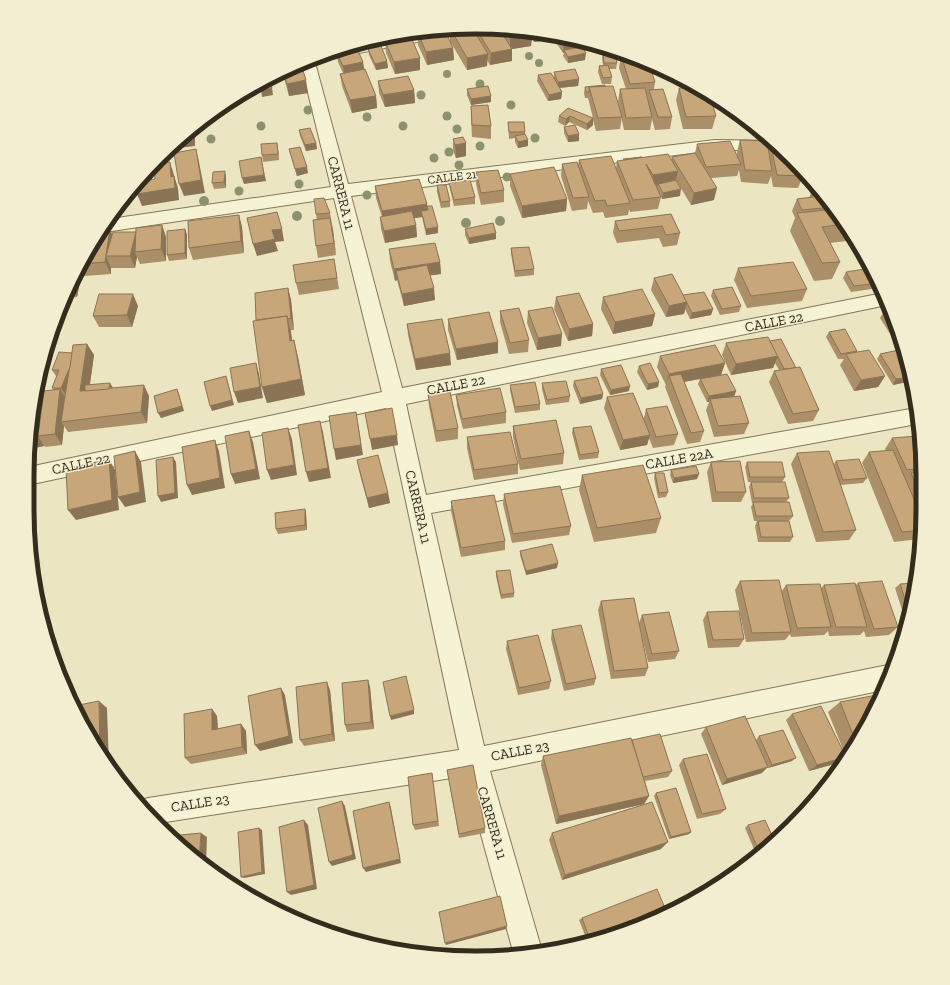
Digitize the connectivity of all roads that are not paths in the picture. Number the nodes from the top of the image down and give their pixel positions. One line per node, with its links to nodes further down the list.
1 (409, 39): 2 (street)
2 (378, 45)
3 (309, 67): 5 (street, CARRERA 11)
4 (769, 146): 5 (street, CALLE 21)
5 (341, 191): 6 (street, CALLE 21); 8 (street, CARRERA 11)
6 (112, 225)
7 (880, 300): 8 (street, CALLE 22)
8 (394, 398): 10 (street, CALLE 22); 11 (street, CARRERA 11)
9 (912, 417): 11 (street, CALLE 22A)
10 (34, 475)
11 (418, 506): 13 (street, CARRERA 11)
12 (882, 678): 13 (street, CALLE 23)
13 (474, 760): 14 (street, CALLE 23); 15 (street, CARRERA 11)
14 (152, 810)
15 (527, 948)

